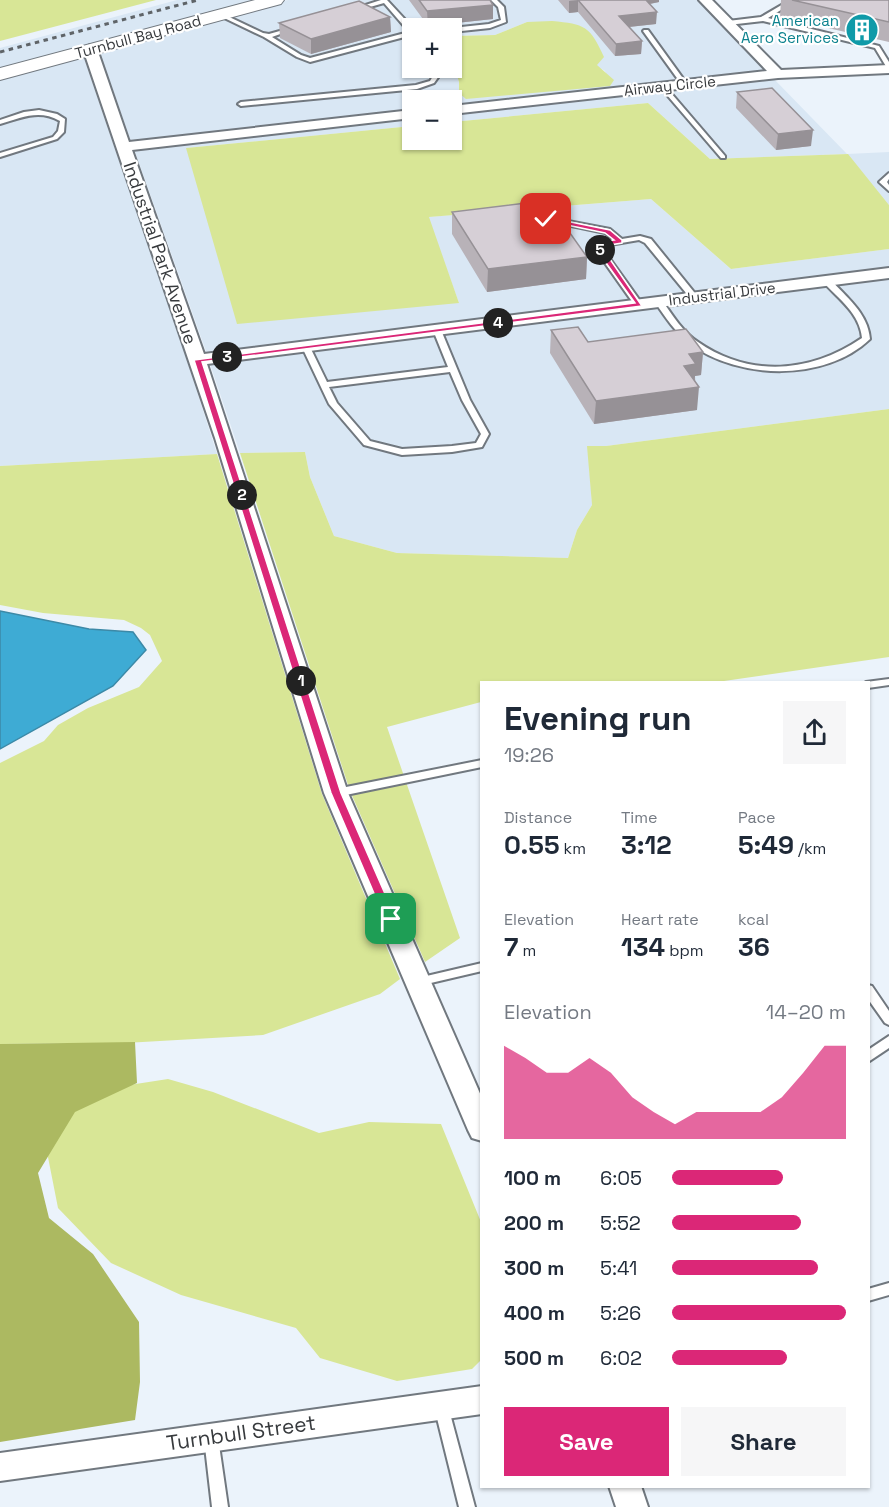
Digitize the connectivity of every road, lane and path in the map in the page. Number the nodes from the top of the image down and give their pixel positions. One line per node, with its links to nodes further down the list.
1 (275, 0): 7 (street, Turnbull Bay Road)
2 (494, 0): 12 (lane)
3 (705, 0): 10 (street)
4 (794, 0): 8 (lane)
5 (384, 1): 6 (lane); 9 (lane)
6 (352, 11)
7 (221, 15): 15 (lane); 16 (street, Turnbull Bay Road)
8 (763, 19): 10 (lane); 17 (lane)
9 (402, 21)
10 (728, 23): 19 (street)
11 (297, 27): 15 (lane)
12 (462, 29)
13 (646, 31): 21 (lane)
14 (402, 35): 15 (lane)
15 (266, 36)
16 (90, 50): 18 (street, Turnbull Bay Road); 27 (street, Industrial Park Avenue)
17 (889, 68): 19 (street, Airway Circle)
18 (0, 74)
19 (778, 74): 21 (street, Airway Circle)
20 (435, 78): 23 (lane)
21 (684, 84): 22 (street, Airway Circle)
22 (663, 87): 24 (street, Airway Circle); 29 (lane)
23 (241, 104)
24 (462, 109)
25 (402, 115): 27 (street)
26 (0, 122): 28 (lane)
27 (124, 147): 41 (street, Industrial Park Avenue)
28 (0, 155)
29 (723, 157)
30 (889, 175): 31 (lane)
31 (889, 189)
32 (546, 219): 33 (lane)
33 (620, 241): 36 (lane); 38 (lane)
34 (889, 273): 35 (street, Industrial Drive)
35 (827, 281): 36 (street, Industrial Drive); 37 (lane)
36 (694, 297): 37 (street, Industrial Drive)
37 (659, 302): 38 (street, Industrial Drive)
38 (639, 305): 39 (street, Industrial Drive)
39 (437, 330): 40 (street, Industrial Drive); 42 (lane)
40 (306, 347): 41 (street, Industrial Drive); 43 (lane)
41 (198, 360): 47 (street, Industrial Park Avenue)
42 (453, 369): 43 (lane); 43 (lane)
43 (325, 385)
44 (889, 682): 45 (lane)
45 (870, 685)
46 (480, 764): 47 (lane)
47 (336, 793): 49 (street, Industrial Park Avenue)
48 (480, 967): 49 (lane)
49 (418, 982): 54 (street, Industrial Park Avenue)
50 (870, 992): 51 (lane)
51 (889, 1020)
52 (889, 1041): 53 (lane)
53 (870, 1055)
54 (480, 1125)
55 (889, 1289): 56 (lane)
56 (870, 1294)
57 (480, 1400): 58 (street, Turnbull Street)
58 (441, 1406): 59 (street, Turnbull Street); 63 (lane)
59 (211, 1438): 60 (street, Turnbull Street); 62 (lane)
60 (0, 1467)
61 (626, 1488): 64 (street)
62 (220, 1507)
63 (467, 1507)
64 (632, 1507)

